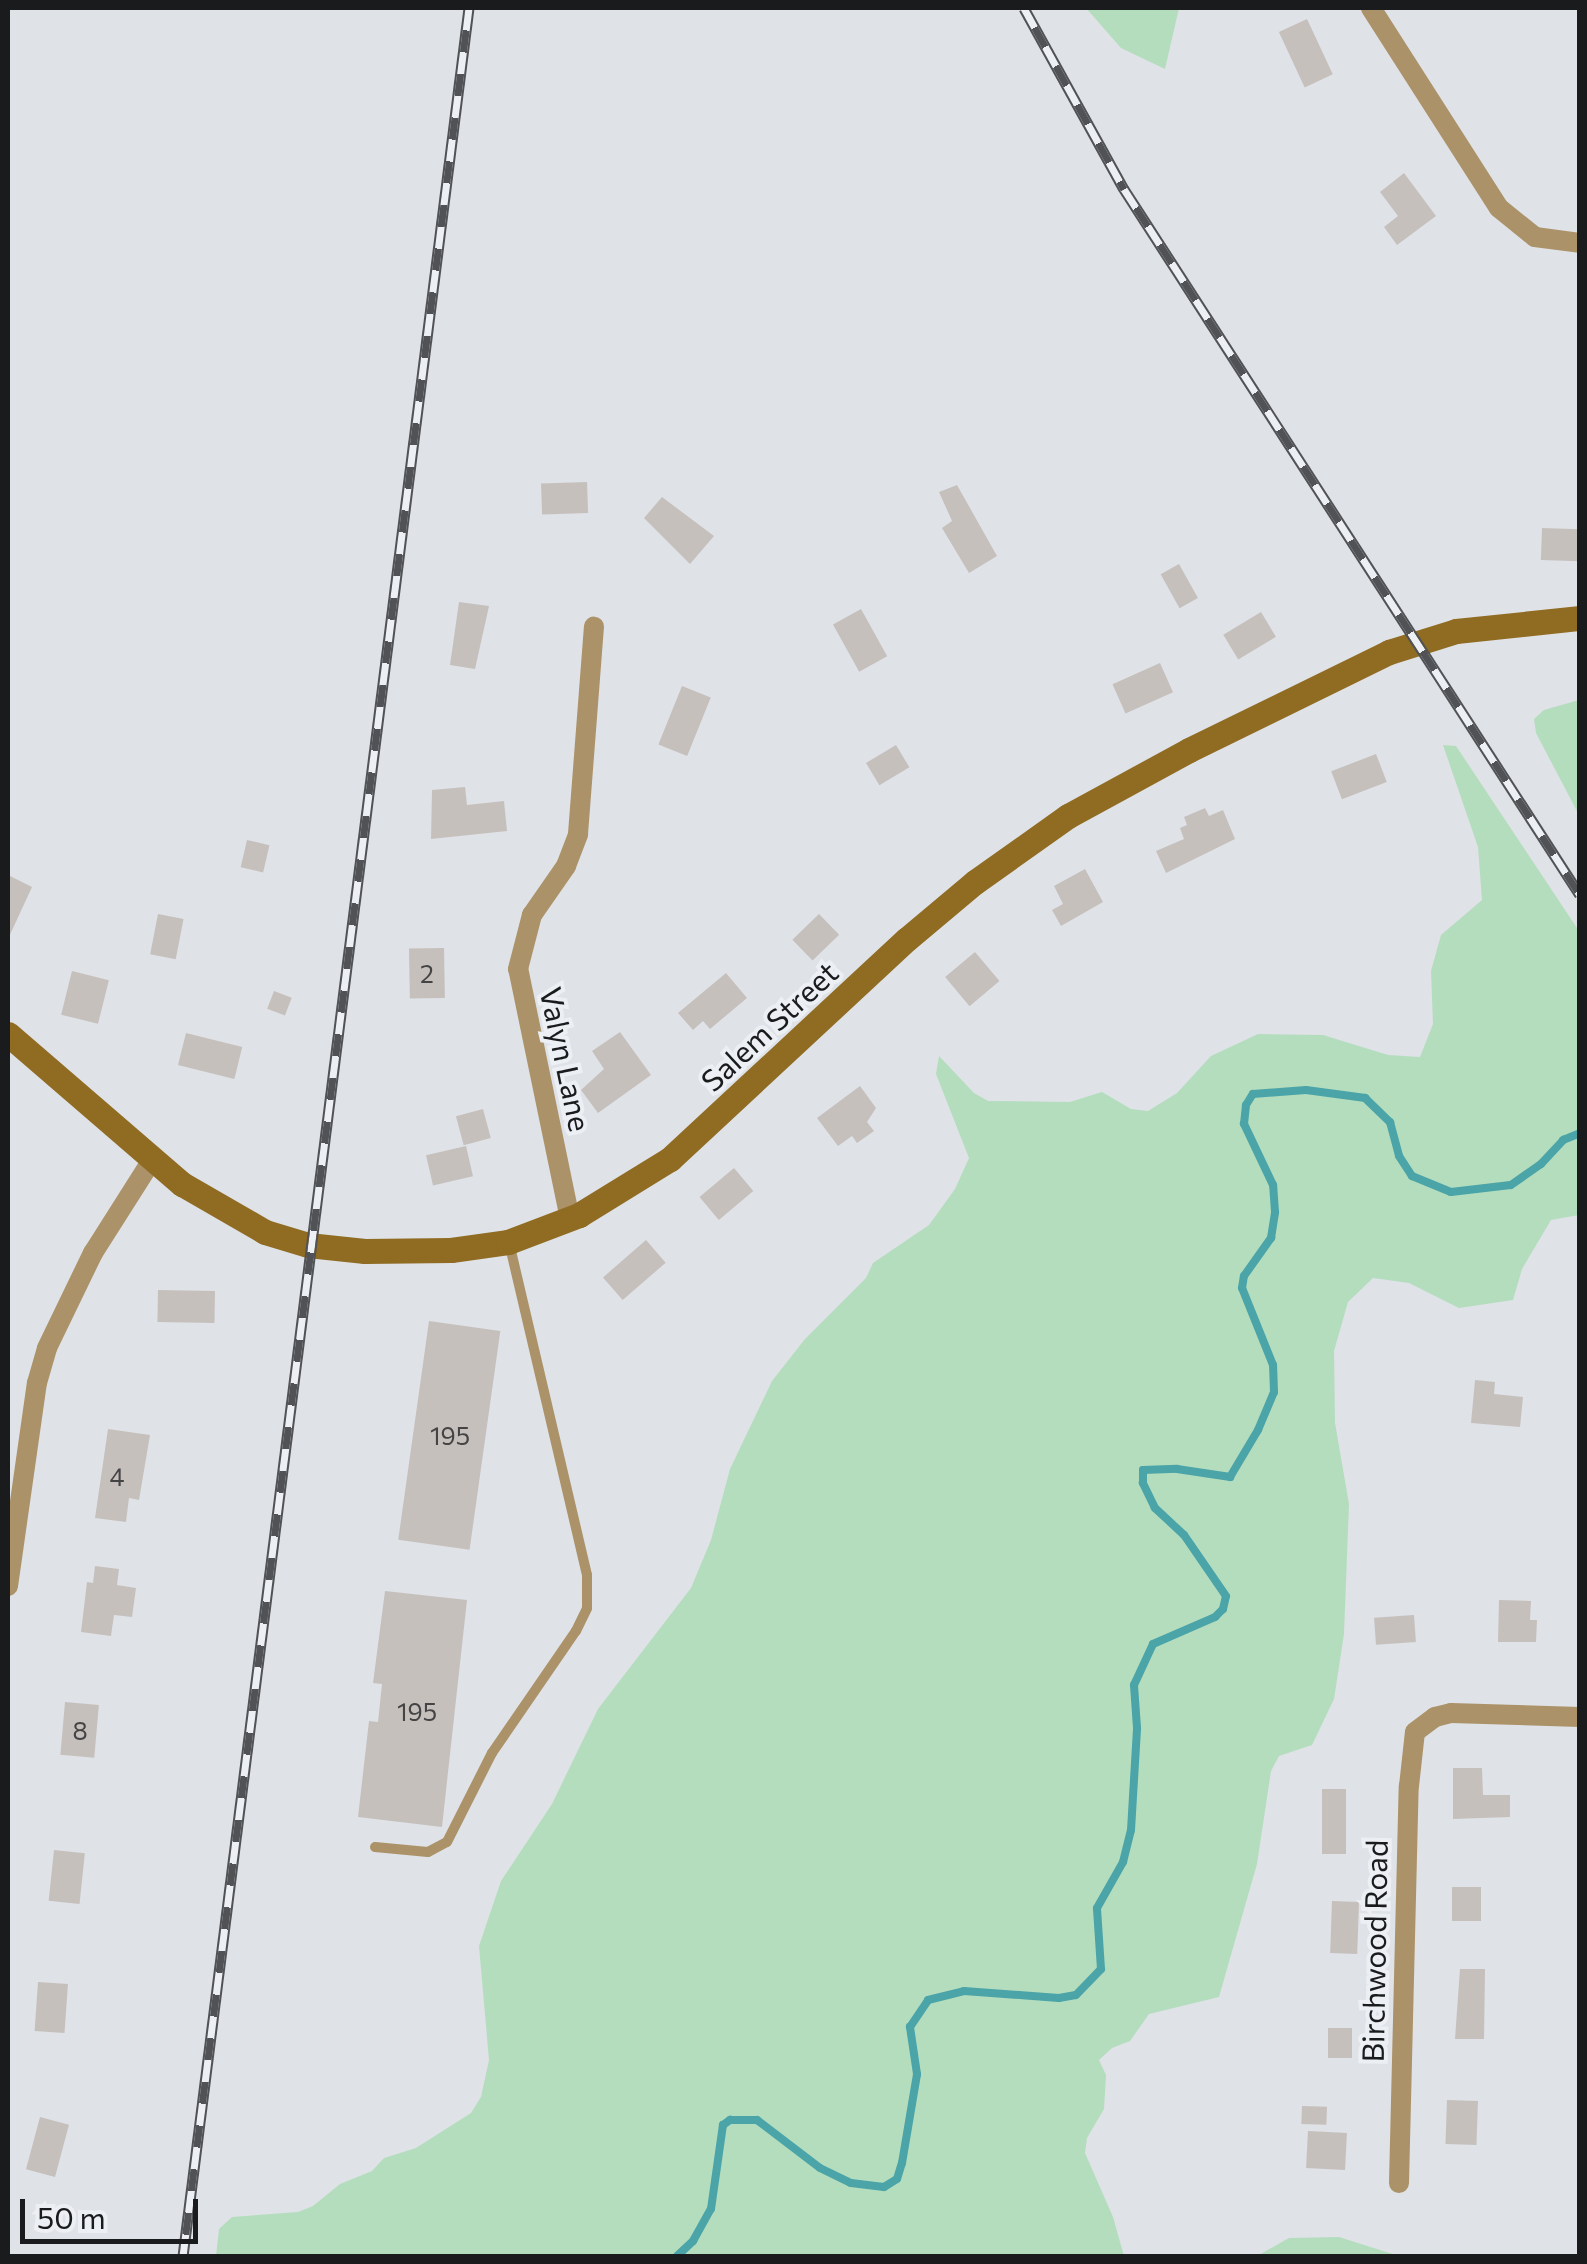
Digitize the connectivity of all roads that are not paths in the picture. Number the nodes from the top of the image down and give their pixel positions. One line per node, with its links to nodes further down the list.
1 (1370, 8): 2 (street)
2 (1580, 244)
3 (1580, 618): 7 (street, Salem Street)
4 (594, 627): 7 (street, Valyn Lane)
5 (8, 1034): 6 (street, Salem Street)
6 (152, 1160): 8 (street, Salem Street); 9 (street)
7 (570, 1219): 8 (street, Salem Street)
8 (508, 1242): 11 (lane)
9 (8, 1586)
10 (1580, 1717): 12 (street, Birchwood Road)
11 (374, 1847)
12 (1398, 2182)

